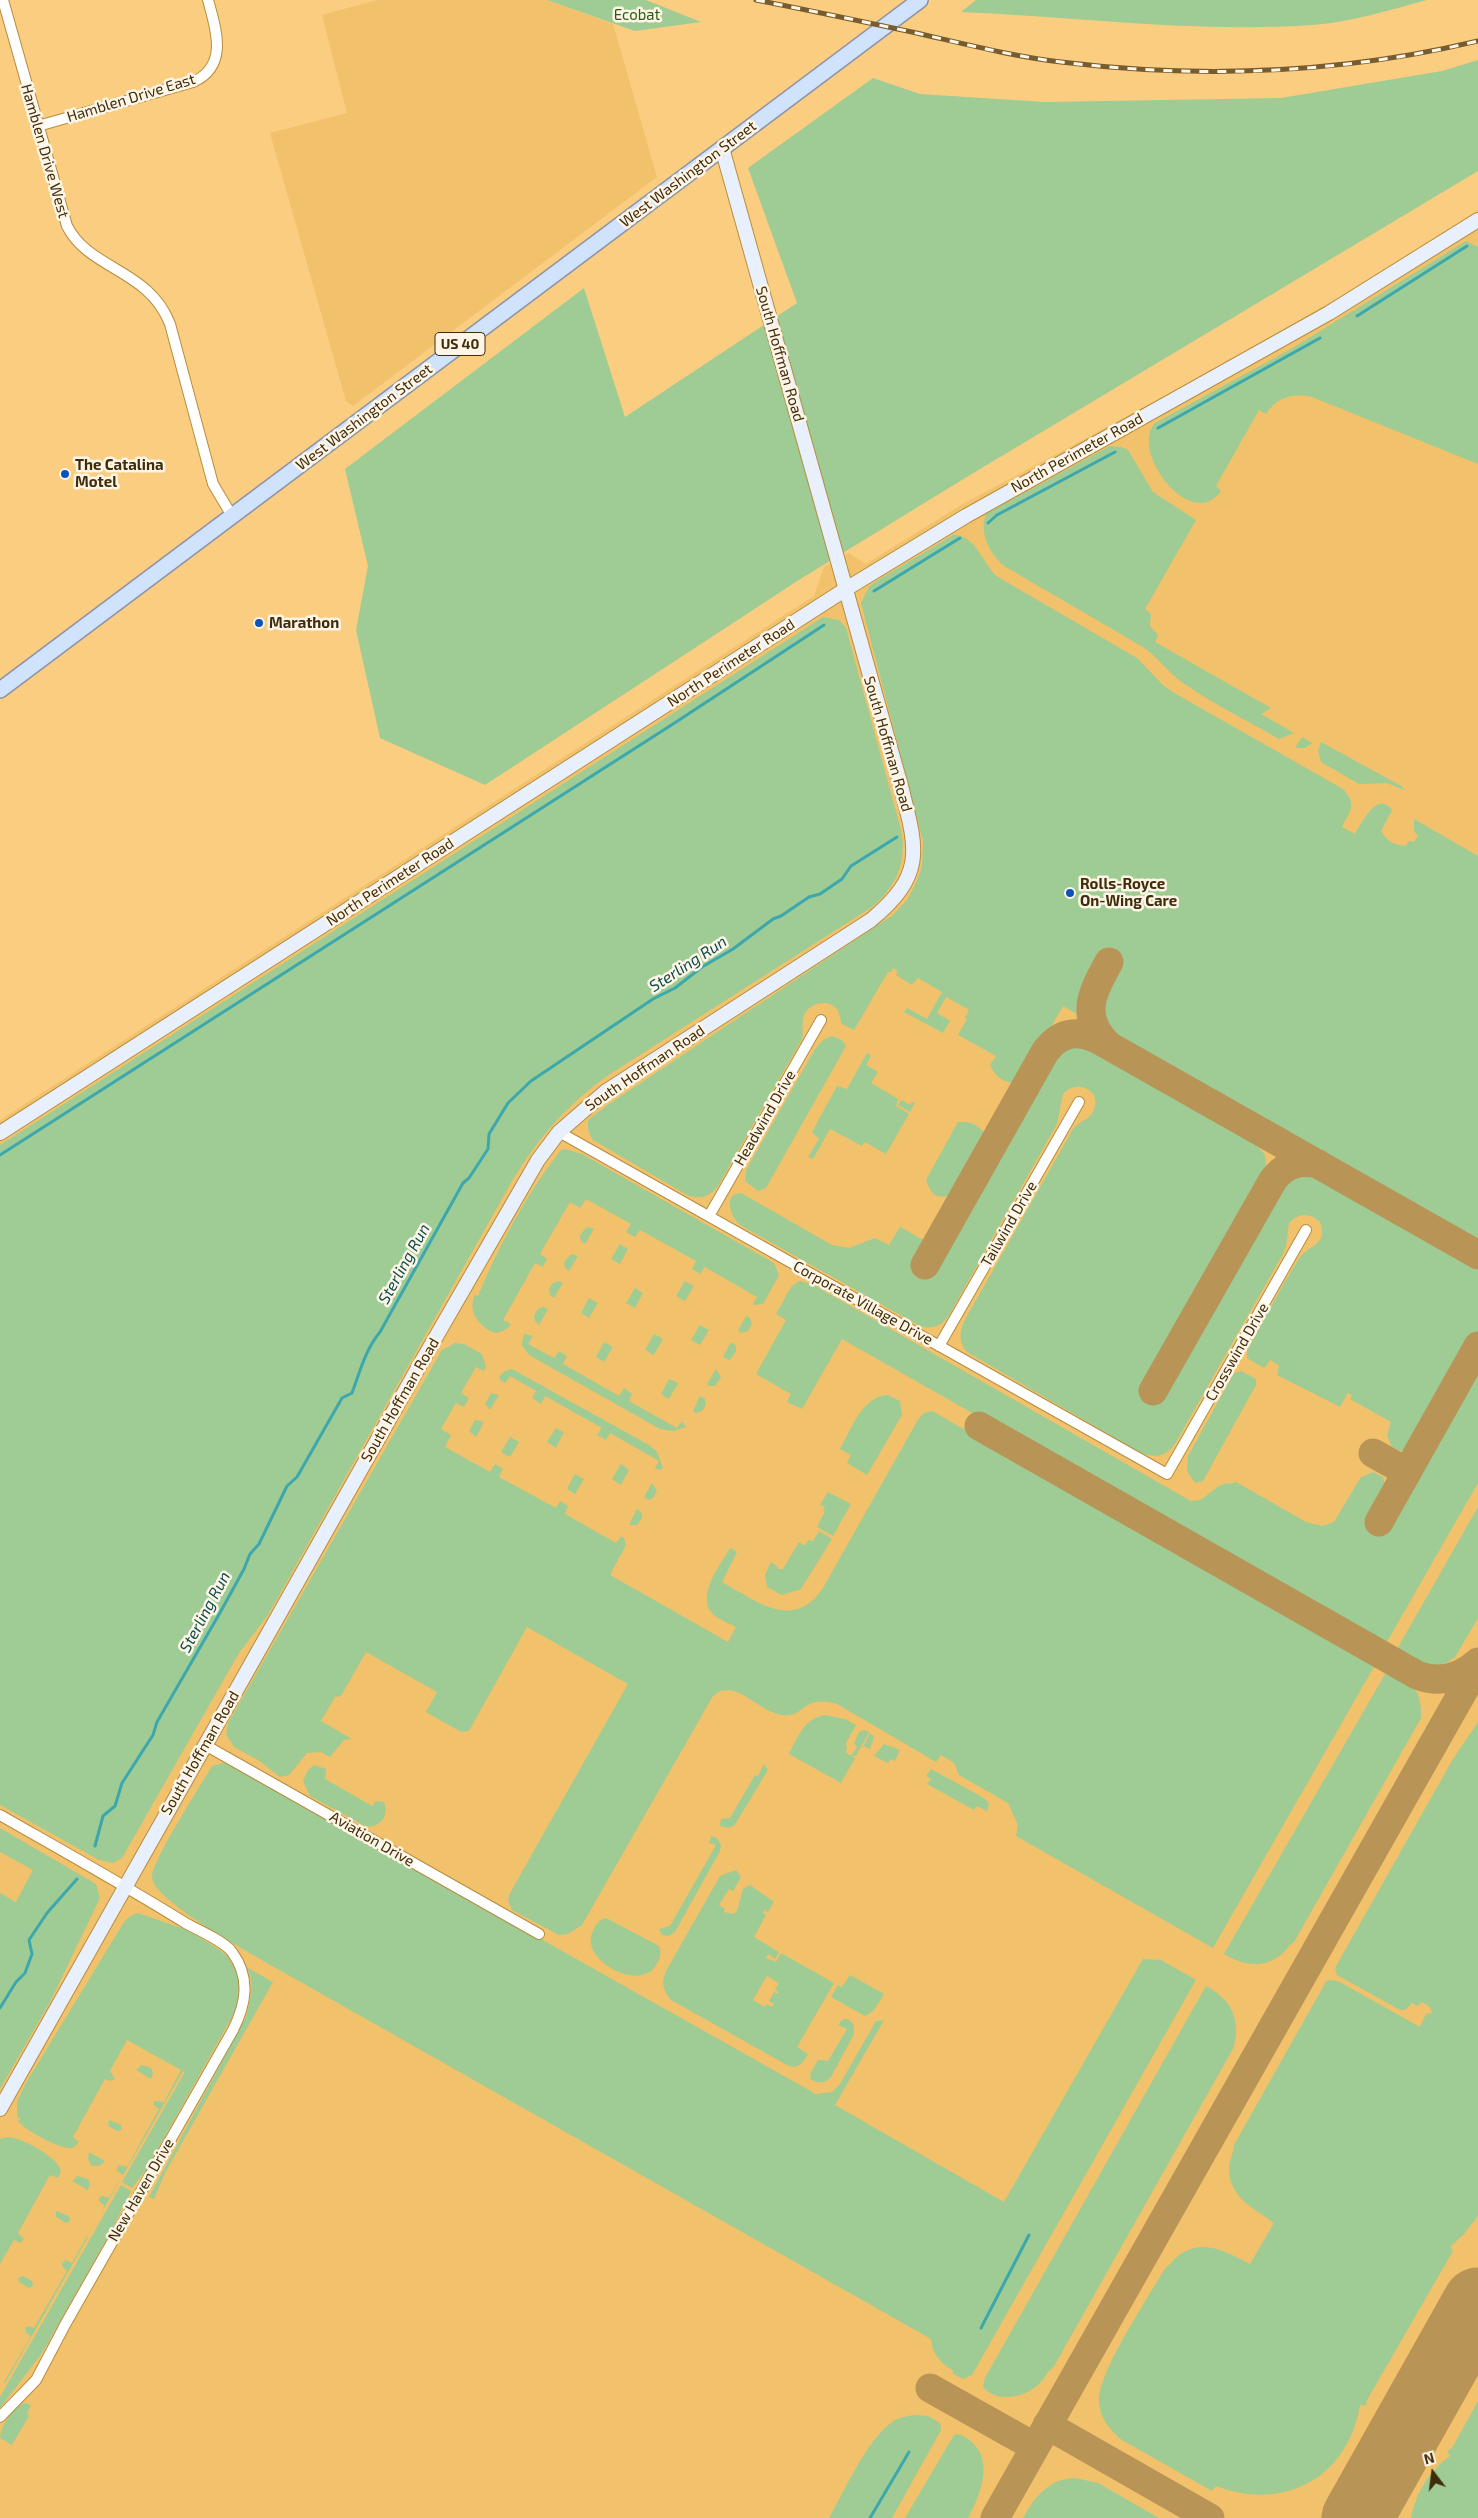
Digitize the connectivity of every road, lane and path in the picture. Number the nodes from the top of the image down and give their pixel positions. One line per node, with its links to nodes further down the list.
1 (3, 0): 4 (street, Hamblen Drive West)
2 (208, 0): 4 (street, Hamblen Drive East)
3 (920, 0): 5 (main road, West Washington Street / US 40)
4 (38, 126): 7 (street, Hamblen Drive West)
5 (722, 148): 7 (main road, West Washington Street / US 40); 8 (street, South Hoffman Road)
6 (1478, 220): 8 (street, North Perimeter Road)
7 (232, 516): 9 (main road, West Washington Street / US 40)
8 (846, 589): 12 (street, South Hoffman Road); 13 (street, North Perimeter Road)
9 (0, 690)
10 (822, 1020): 14 (street, Headwind Drive)
11 (1078, 1102): 16 (street, Tailwind Drive)
12 (559, 1132): 14 (street, Corporate Village Drive); 18 (street, South Hoffman Road)
13 (0, 1133)
14 (709, 1216): 16 (street, Corporate Village Drive)
15 (1306, 1230): 17 (street, Crosswind Drive)
16 (939, 1346): 17 (street, Corporate Village Drive)
17 (1167, 1474)
18 (205, 1745): 20 (street, South Hoffman Road); 21 (street, Aviation Drive)
19 (0, 1815): 20 (street)
20 (125, 1885): 22 (street, South Hoffman Road); 23 (street, New Haven Drive)
21 (539, 1934)
22 (0, 2109)
23 (0, 2418)

